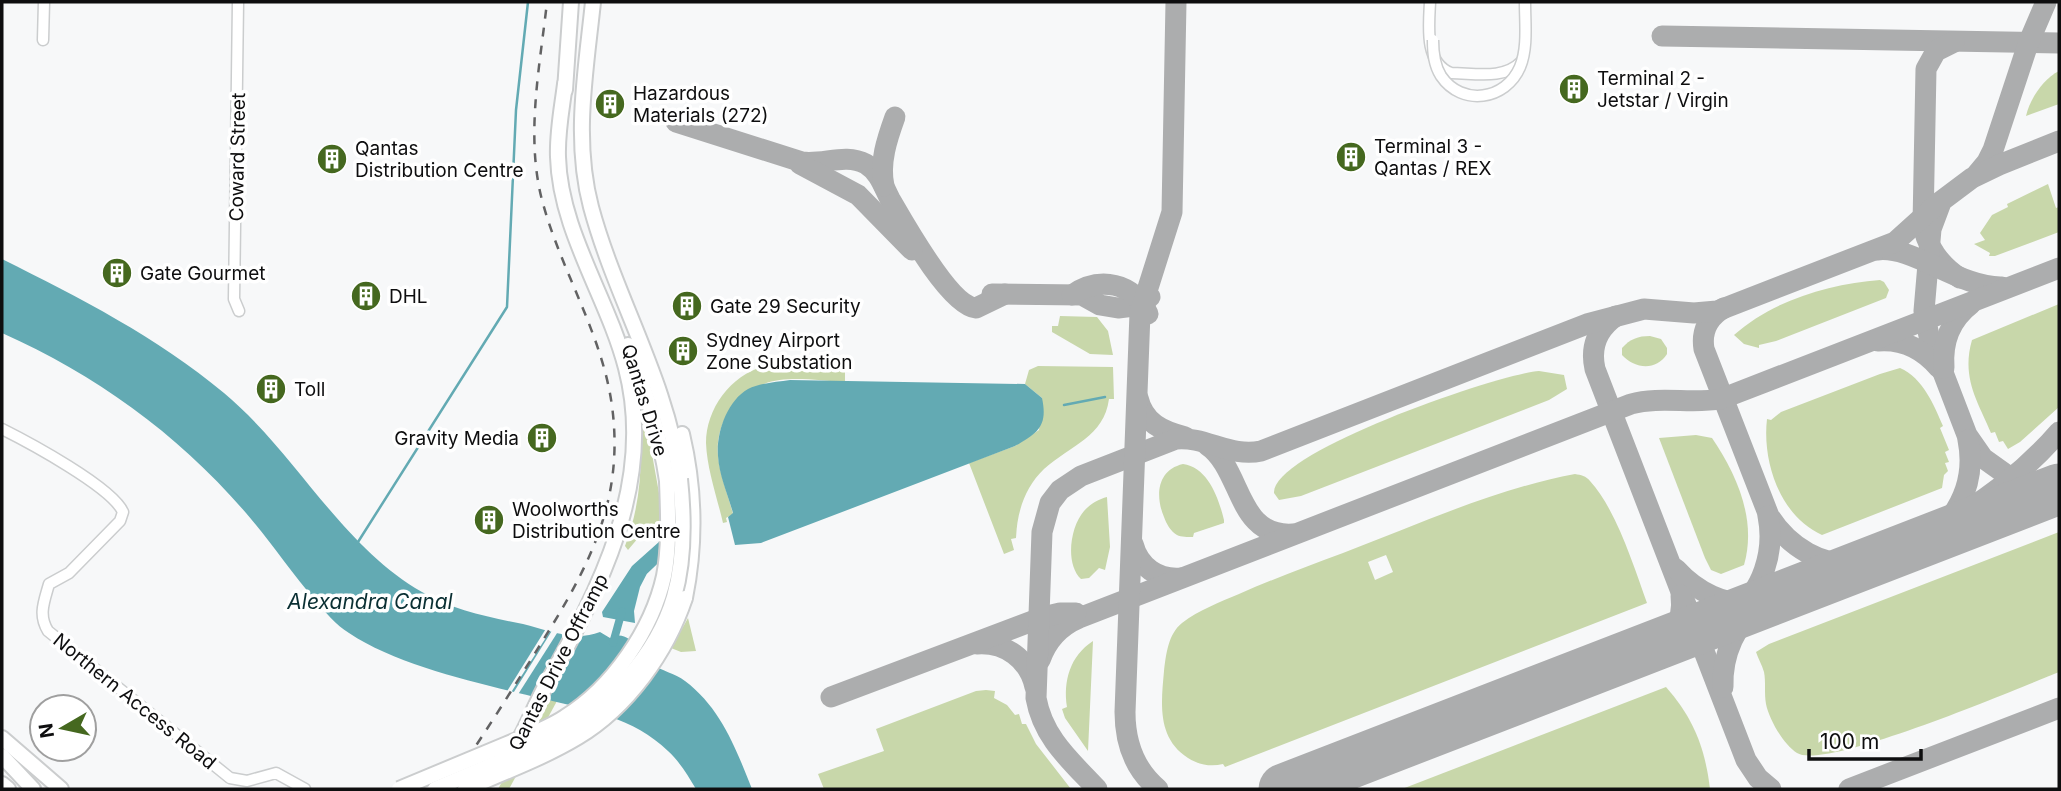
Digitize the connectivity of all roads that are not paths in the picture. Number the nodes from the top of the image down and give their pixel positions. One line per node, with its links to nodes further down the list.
1 (44, 2): 7 (street)
2 (238, 2): 9 (street, Coward Street)
3 (571, 2): 8 (highway, Qantas Drive)
4 (593, 2): 11 (highway, Qantas Drive)
5 (1432, 2): 6 (street); 6 (street, bridge)
6 (1527, 2)
7 (43, 40)
8 (565, 84): 11 (highway, Qantas Drive); 22 (highway, Qantas Drive Offramp)
9 (239, 311)
10 (2, 429): 18 (street, Northern Access Road)
11 (679, 479): 19 (highway, Qantas Drive, bridge); 20 (highway, Qantas Drive, bridge); 21 (highway, bridge)
12 (2, 738): 17 (highway)
13 (2, 755): 16 (highway)
14 (2, 784): 15 (highway)
15 (8, 789)
16 (33, 789)
17 (61, 789)
18 (305, 789)
19 (399, 789)
20 (435, 789)
21 (466, 789)
22 (490, 789)

